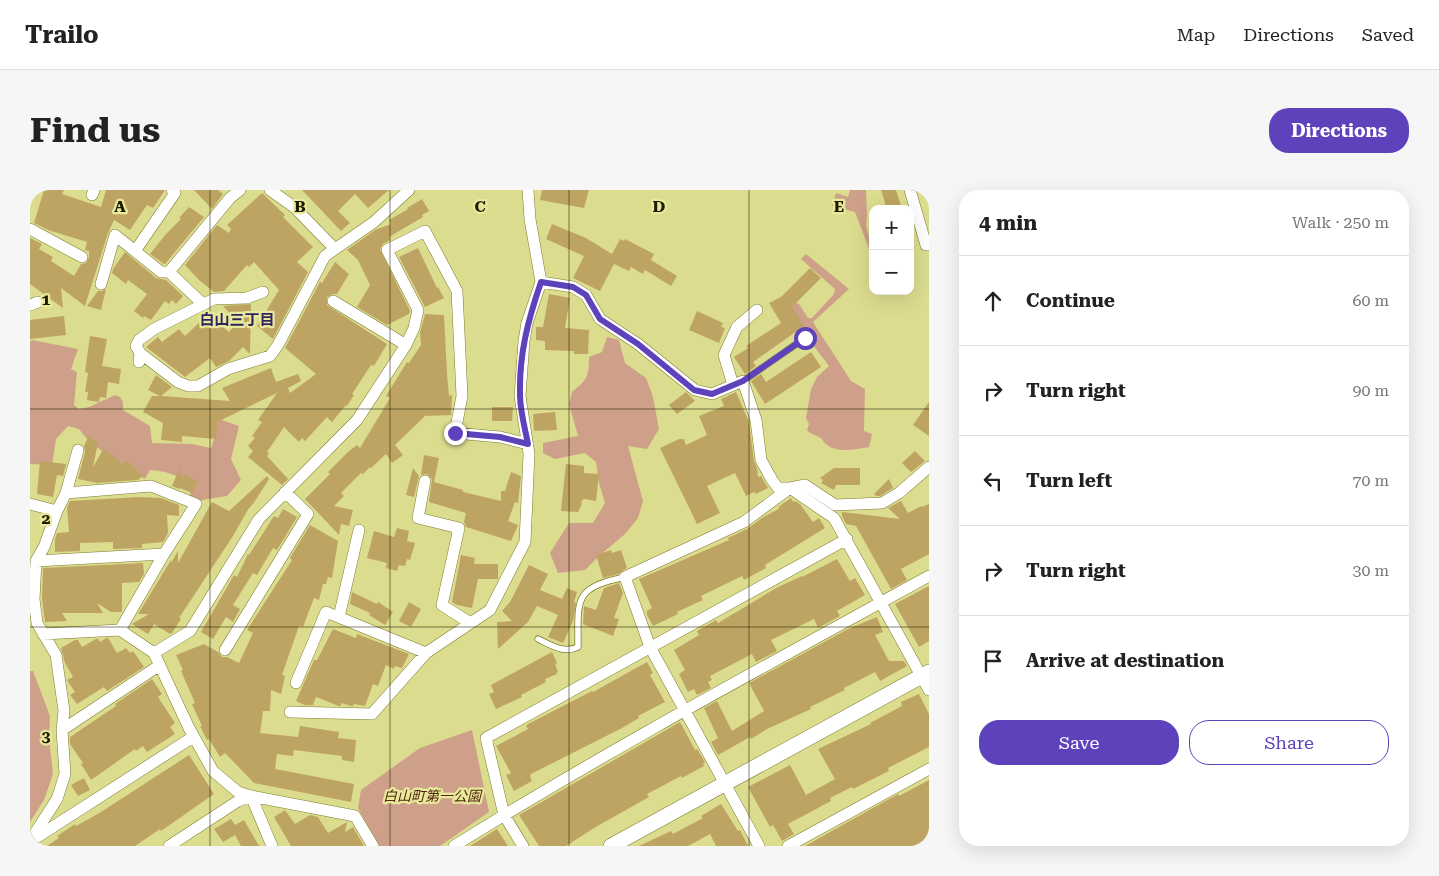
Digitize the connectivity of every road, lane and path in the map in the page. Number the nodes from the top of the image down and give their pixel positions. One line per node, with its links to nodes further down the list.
1 (172, 190): 10 (street)
2 (240, 190): 12 (street)
3 (270, 190): 9 (street)
4 (409, 190): 9 (street)
5 (528, 190): 13 (street)
6 (910, 190): 8 (street)
7 (30, 229): 11 (street)
8 (929, 244)
9 (335, 249): 17 (street)
10 (136, 252): 12 (street); 14 (street)
11 (82, 257)
12 (169, 272): 17 (street)
13 (541, 282): 21 (street); 22 (street)
14 (101, 284)
15 (263, 292): 17 (street)
16 (334, 301): 20 (street)
17 (203, 304)
18 (757, 310): 21 (street)
19 (805, 338): 21 (lane)
20 (406, 344): 22 (street); 27 (street)
21 (738, 383): 26 (street)
22 (528, 444): 39 (street)
23 (78, 450): 28 (street)
24 (929, 467): 26 (street)
25 (425, 481): 39 (street)
26 (790, 488): 32 (street); 36 (street)
27 (285, 492): 44 (street); 45 (street)
28 (66, 493): 30 (street); 33 (street)
29 (30, 505): 30 (street)
30 (57, 511): 34 (street)
31 (359, 530): 38 (street)
32 (847, 539): 37 (street); 43 (street)
33 (164, 554): 34 (street); 40 (street)
34 (36, 561): 41 (street)
35 (929, 576): 37 (street)
36 (625, 577): 42 (lane); 43 (street)
37 (880, 603): 48 (street); 50 (street)
38 (339, 617): 46 (street); 49 (street)
39 (470, 623): 46 (street)
40 (120, 630): 41 (street); 45 (street)
41 (43, 634): 52 (street)
42 (538, 639)
43 (650, 647): 50 (street); 57 (street)
44 (224, 650)
45 (154, 653): 47 (street)
46 (426, 653): 51 (street)
47 (160, 665): 52 (street); 53 (street)
48 (927, 679): 55 (street)
49 (296, 683)
50 (685, 710): 55 (street); 57 (street)
51 (290, 712)
52 (62, 730): 58 (street)
53 (193, 736): 56 (street); 58 (street)
54 (929, 769): 66 (street)
55 (725, 784): 64 (street); 65 (street)
56 (251, 796): 59 (street); 60 (street); 61 (street)
57 (504, 815): 62 (street); 63 (street)
58 (30, 841)
59 (169, 846)
60 (272, 846)
61 (372, 846)
62 (454, 846)
63 (523, 846)
64 (611, 846)
65 (759, 846)
66 (788, 846)

